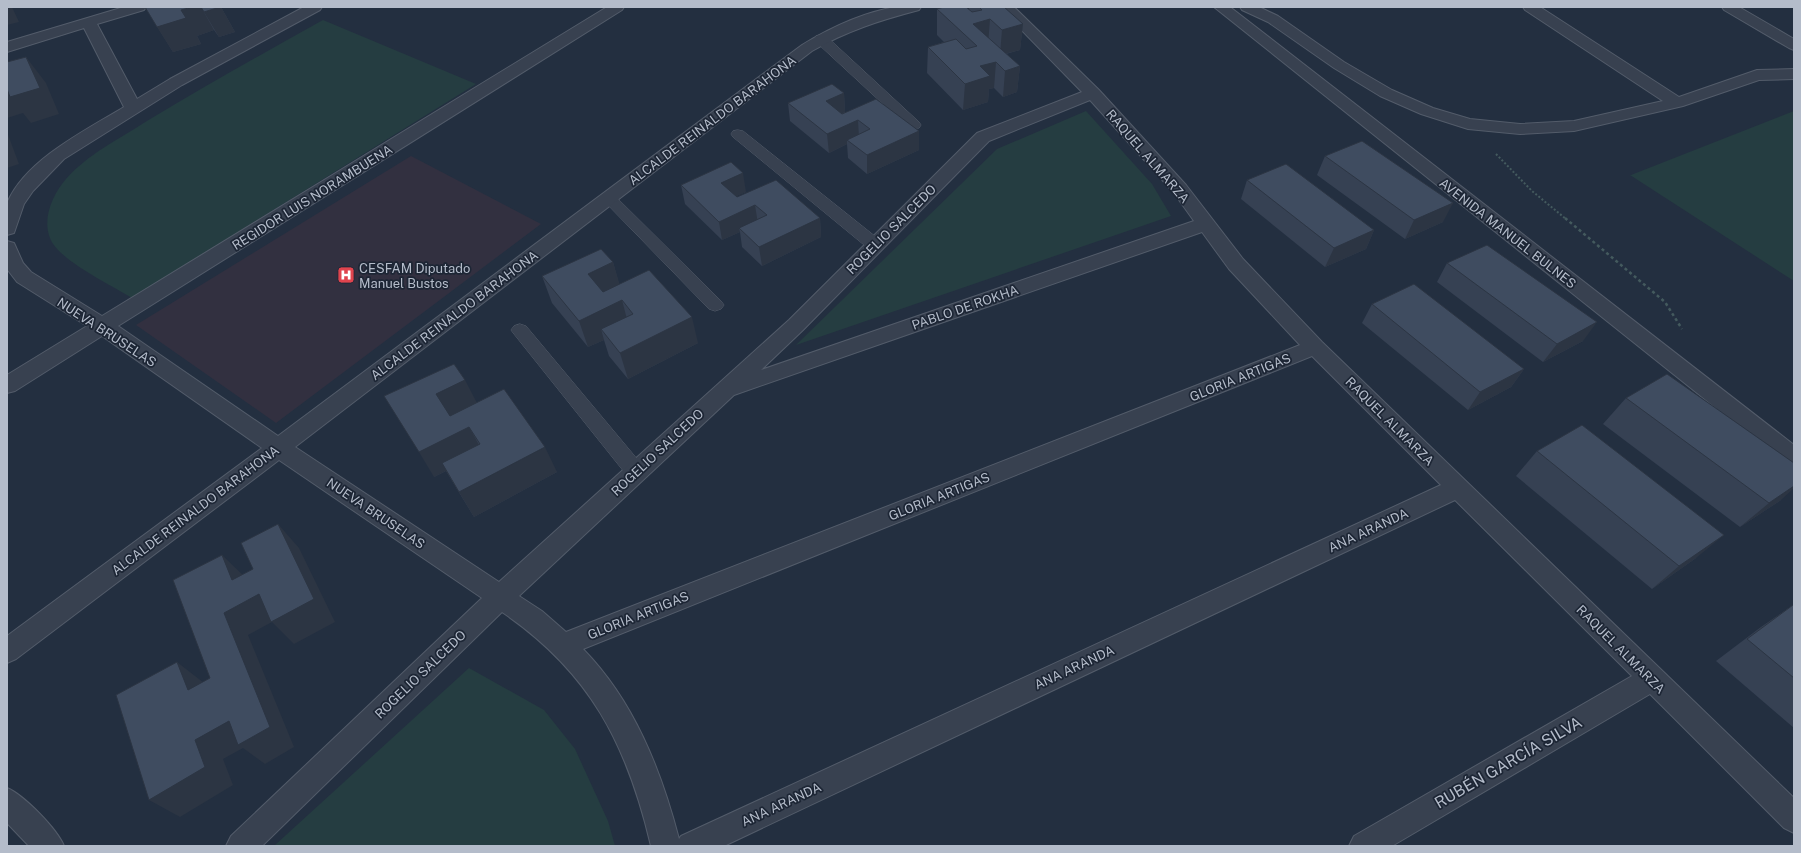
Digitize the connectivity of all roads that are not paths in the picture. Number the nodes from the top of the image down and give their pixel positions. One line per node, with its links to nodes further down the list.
1 (139, 7): 10 (street)
2 (315, 7): 17 (street)
3 (617, 7): 26 (street, REGIDOR LUIS NORAMBUENA)
4 (914, 7): 11 (street, ALCALDE REINALDO BARAHONA)
5 (1006, 7): 15 (street, RAQUEL ALMARZA)
6 (1221, 7): 32 (street, AVENIDA MANUEL BULNES)
7 (1247, 7): 16 (street)
8 (1530, 7): 16 (street)
9 (1729, 7): 12 (street)
10 (89, 23): 13 (street); 17 (street)
11 (821, 39): 18 (lane); 20 (street, ALCALDE REINALDO BARAHONA)
12 (1794, 45)
13 (7, 47)
14 (1794, 74): 16 (street)
15 (1093, 93): 21 (street, RAQUEL ALMARZA); 23 (street, ROGELIO SALCEDO)
16 (1677, 103)
17 (133, 108): 22 (street)
18 (914, 125)
19 (738, 134): 23 (lane)
20 (609, 198): 25 (lane); 31 (street, ALCALDE REINALDO BARAHONA)
21 (1205, 224): 28 (street, RAQUEL ALMARZA); 30 (street, PABLO DE ROKHA)
22 (7, 229)
23 (875, 245): 30 (street, ROGELIO SALCEDO)
24 (7, 247): 26 (street, NUEVA BRUSELAS)
25 (715, 305)
26 (103, 326): 29 (street, REGIDOR LUIS NORAMBUENA); 31 (street, NUEVA BRUSELAS)
27 (520, 330): 33 (lane)
28 (1315, 347): 34 (street, RAQUEL ALMARZA); 36 (street, GLORIA ARTIGAS)
29 (7, 385)
30 (724, 390): 33 (street, ROGELIO SALCEDO)
31 (279, 448): 35 (street, NUEVA BRUSELAS); 37 (street, ALCALDE REINALDO BARAHONA)
32 (1794, 458)
33 (636, 472): 35 (street, ROGELIO SALCEDO)
34 (1458, 488): 38 (street, RAQUEL ALMARZA); 44 (street, ANA ARANDA)
35 (500, 597): 36 (street, NUEVA BRUSELAS); 42 (street, ROGELIO SALCEDO)
36 (563, 645): 43 (street, NUEVA BRUSELAS)
37 (7, 651)
38 (1652, 679): 40 (street, RAQUEL ALMARZA); 45 (street, RUBÉN GARCÍA SILVA)
39 (7, 802): 41 (street)
40 (1794, 818)
41 (50, 846)
42 (241, 846)
43 (666, 846)
44 (691, 846)
45 (1364, 846)

